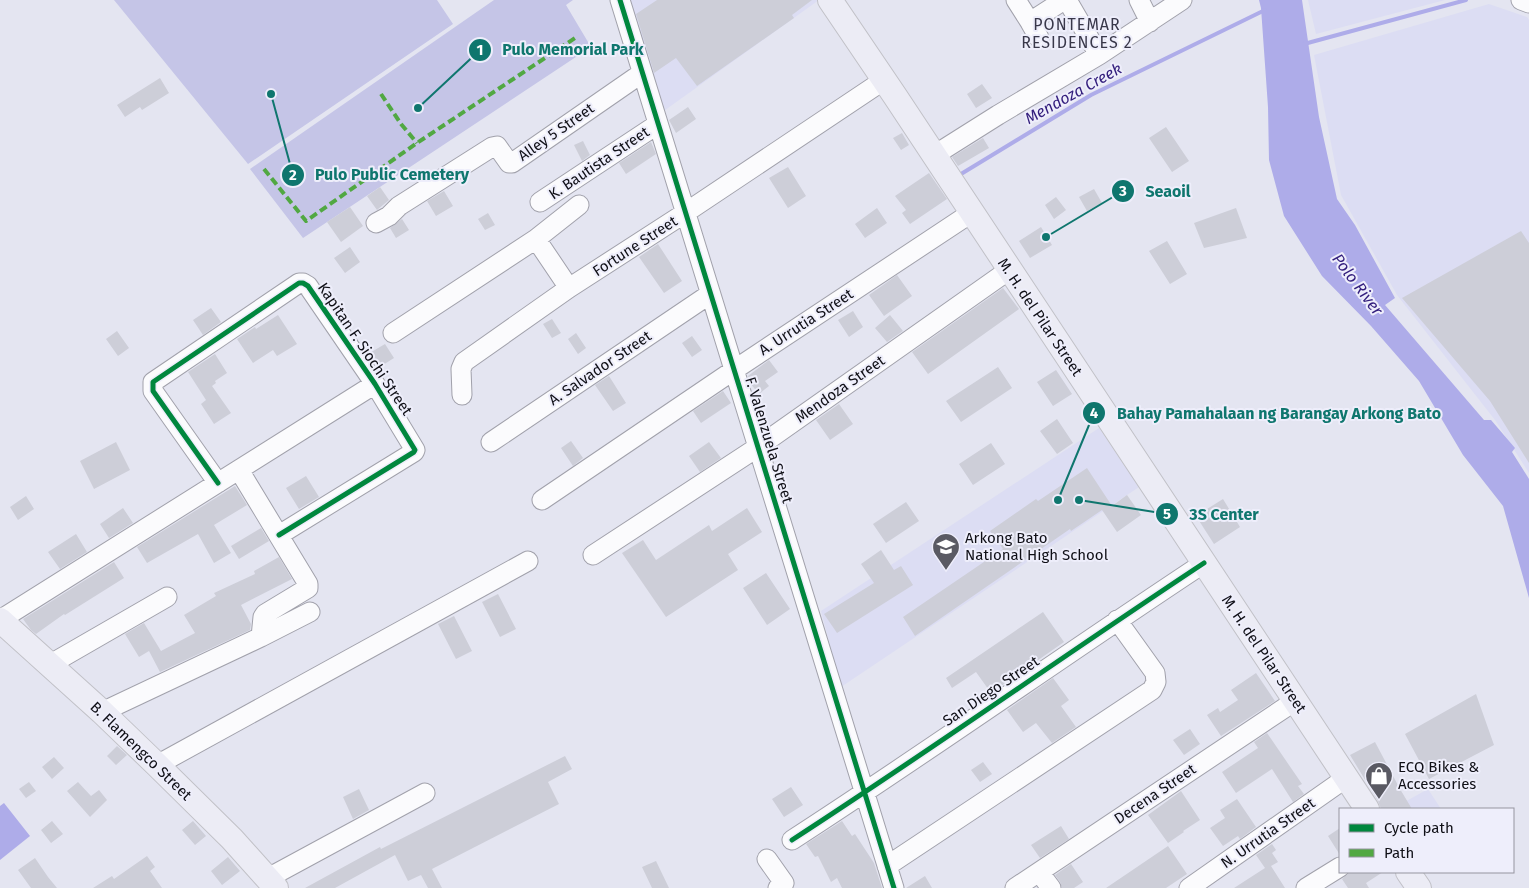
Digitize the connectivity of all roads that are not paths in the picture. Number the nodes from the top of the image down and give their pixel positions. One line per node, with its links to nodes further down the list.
1 (620, 0): 13 (street, F. Valenzuela Street)
2 (830, 0): 14 (main road, M. H. del Pilar Street)
3 (1016, 0): 9 (street)
4 (1066, 0): 9 (street); 12 (street)
5 (1139, 0): 10 (street)
6 (1182, 0): 10 (street)
7 (1521, 0): 8 (street)
8 (1529, 4)
9 (1030, 22): 11 (street)
10 (1150, 22): 12 (street)
11 (1039, 38)
12 (1099, 55): 16 (street)
13 (642, 73): 15 (street, F. Valenzuela Street); 21 (street, Alley 5 Street)
14 (884, 80): 16 (main road, M. H. del Pilar Street); 19 (street, Fortune Street)
15 (658, 124): 17 (street, K. Bautista Street); 19 (street, F. Valenzuela Street)
16 (934, 156): 20 (main road, M. H. del Pilar Street)
17 (540, 202)
18 (579, 205): 22 (street)
19 (686, 213): 24 (street, Fortune Street); 25 (street, F. Valenzuela Street)
20 (971, 213): 23 (main road, M. H. del Pilar Street); 27 (street, A. Urrutia Street)
21 (376, 223)
22 (536, 239): 24 (street); 26 (street)
23 (1009, 270): 31 (street, Mendoza Street); 38 (main road, M. H. del Pilar Street)
24 (569, 288): 29 (street, Fortune Street)
25 (710, 294): 27 (street, F. Valenzuela Street); 30 (street, A. Salvador Street)
26 (393, 333)
27 (734, 370): 31 (street, F. Valenzuela Street); 34 (street, A. Urrutia Street)
28 (375, 384): 32 (street, Kapitan F. Siochi Street); 33 (street, Kapitan F. Siochi Street); 35 (street, Kapitan F. Siochi Street)
29 (462, 394)
30 (490, 442)
31 (758, 447): 36 (street, Mendoza Street); 50 (street, F. Valenzuela Street)
32 (239, 470): 33 (street, Kapitan F. Siochi Street); 35 (street)
33 (218, 483): 41 (street, Kapitan F. Siochi Street)
34 (542, 500)
35 (279, 535): 43 (street)
36 (592, 555)
37 (528, 562): 47 (street)
38 (1204, 563): 42 (street, San Diego Street); 45 (main road, M. H. del Pilar Street)
39 (167, 596): 44 (street)
40 (310, 612): 43 (street)
41 (0, 620): 44 (main road, B. Flamengco Street)
42 (1117, 620): 50 (street, San Diego Street); 54 (street)
43 (261, 637): 46 (street)
44 (49, 665): 46 (main road, B. Flamengco Street)
45 (1295, 701): 48 (main road, M. H. del Pilar Street); 56 (street, Decena Street)
46 (102, 712): 47 (main road, B. Flamengco Street)
47 (157, 765): 58 (main road, B. Flamengco Street)
48 (1346, 778): 51 (main road, M. H. del Pilar Street); 63 (street, N. Urrutia Street)
49 (425, 793): 58 (street)
50 (864, 793): 52 (street, San Diego Street); 54 (street, F. Valenzuela Street)
51 (1366, 808)
52 (792, 840)
53 (766, 858): 59 (street)
54 (887, 866): 60 (street, F. Valenzuela Street)
55 (1339, 868): 64 (street)
56 (1039, 872): 61 (street, Decena Street); 62 (street)
57 (1409, 873): 65 (main road)
58 (272, 883)
59 (778, 888)
60 (894, 888)
61 (1016, 888)
62 (1050, 888)
63 (1189, 888)
64 (1306, 888)
65 (1419, 888)

